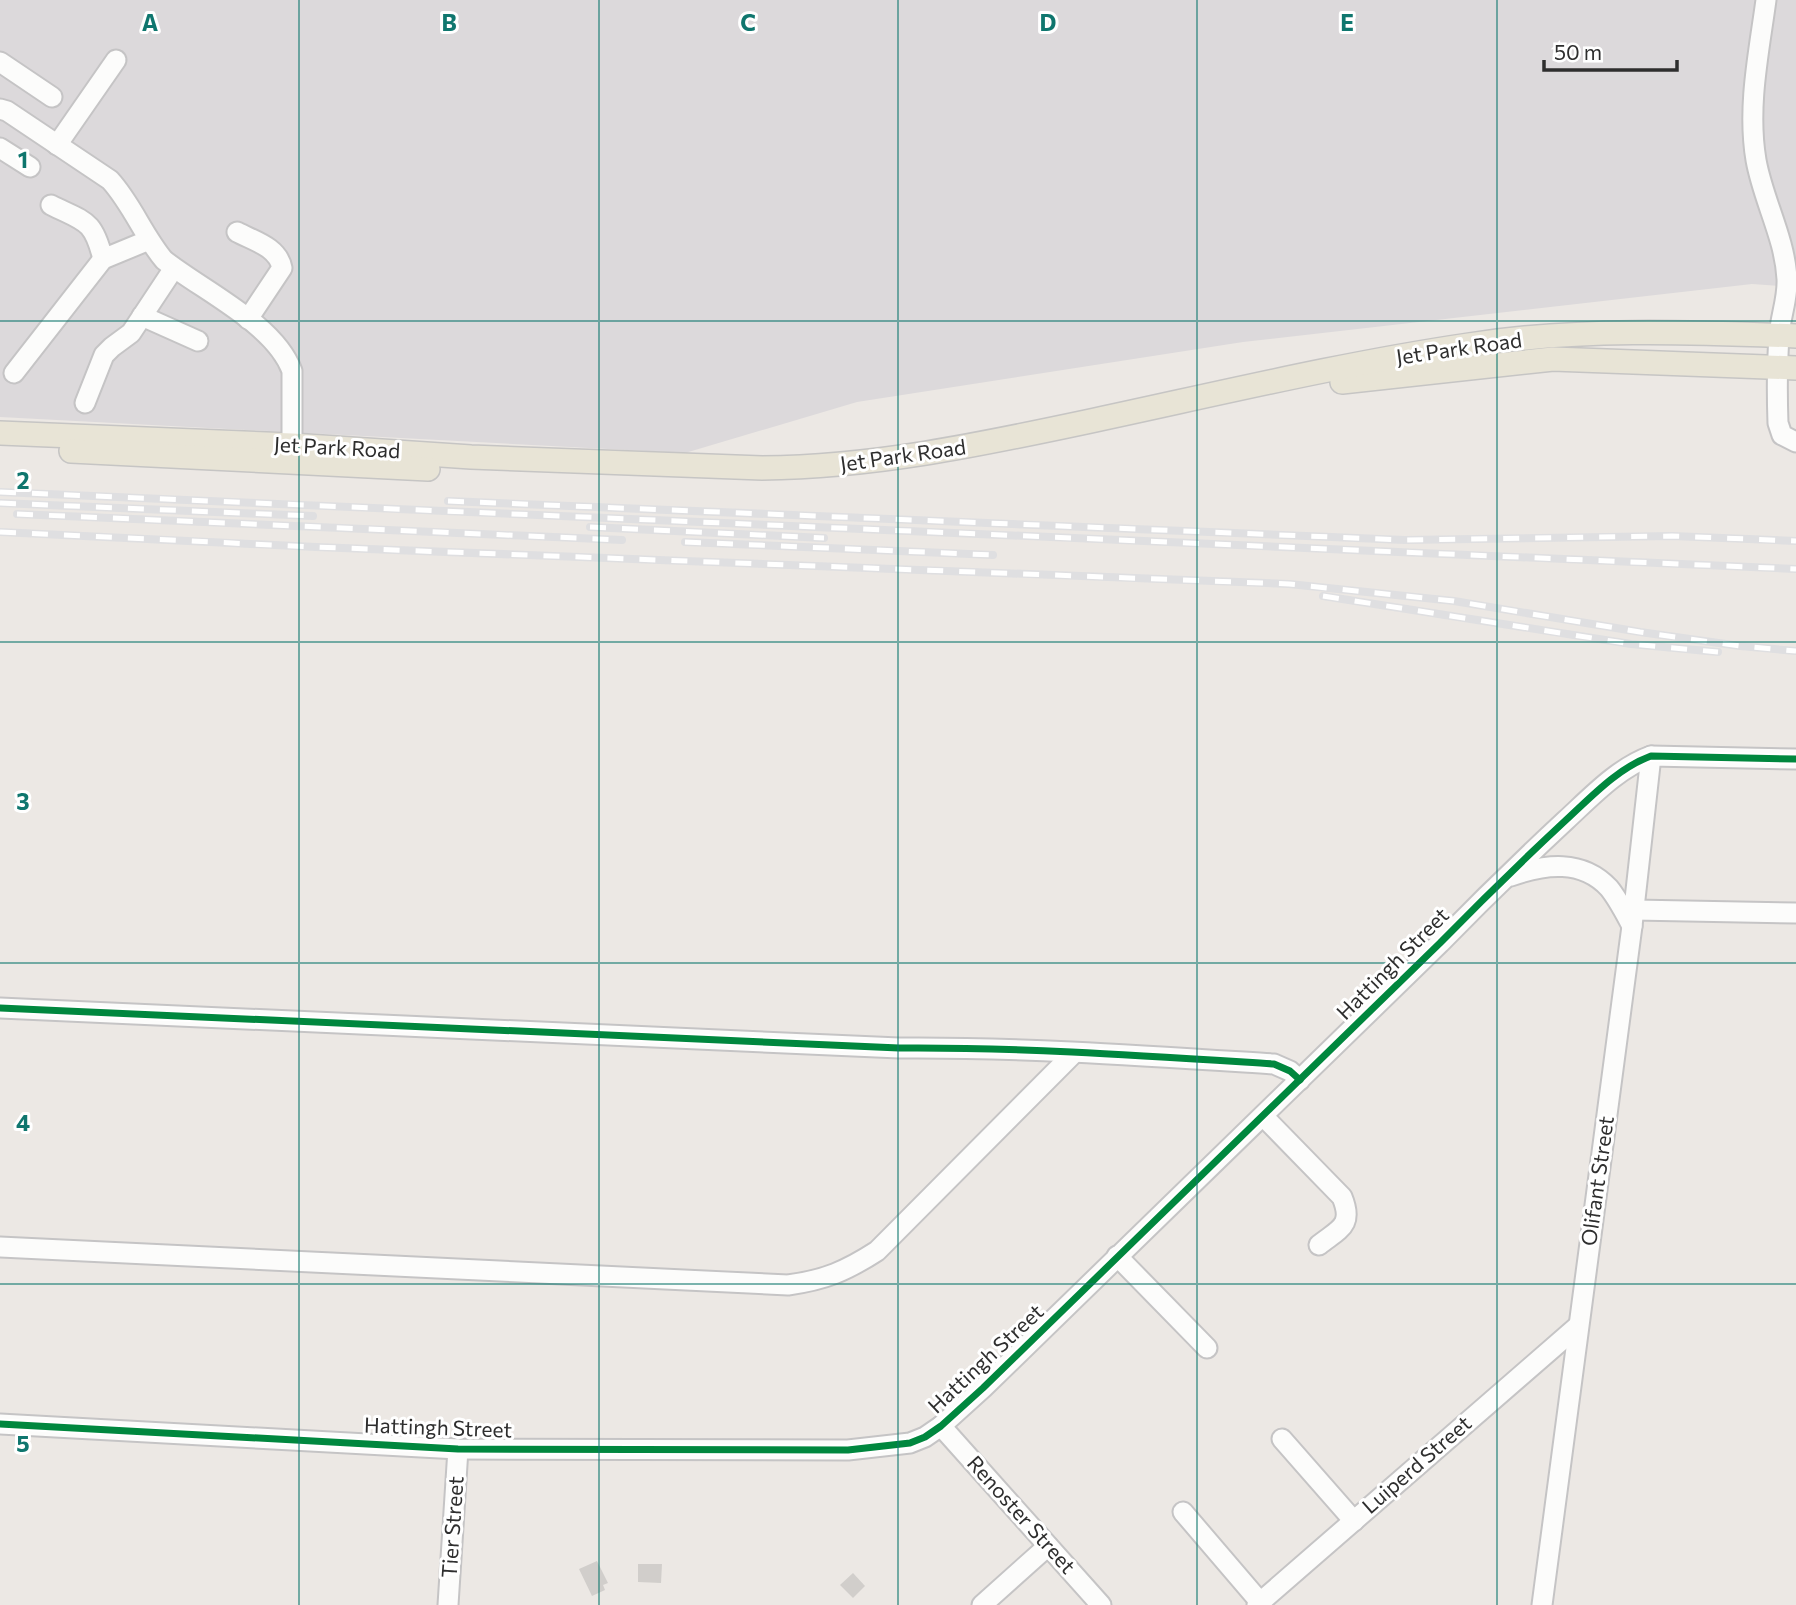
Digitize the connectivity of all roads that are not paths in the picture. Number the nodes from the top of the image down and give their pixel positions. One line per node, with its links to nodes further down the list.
1 (1766, 0): 16 (street)
2 (116, 60): 6 (street)
3 (0, 62): 4 (street)
4 (52, 97)
5 (0, 109): 6 (street)
6 (57, 145): 11 (street)
7 (0, 148): 8 (street)
8 (30, 167)
9 (51, 205): 12 (street)
10 (237, 232): 15 (street)
11 (149, 240): 12 (street); 13 (street)
12 (103, 259): 19 (street)
13 (174, 268): 14 (street); 15 (street)
14 (142, 316): 17 (street); 20 (street)
15 (248, 319): 24 (street)
16 (1787, 336): 18 (street); 24 (main road, Jet Park Road)
17 (198, 341)
18 (1787, 368): 22 (street); 24 (main road, Jet Park Road)
19 (14, 373)
20 (85, 403)
21 (0, 433): 24 (main road, Jet Park Road)
22 (1796, 442)
23 (0, 448): 24 (main road, Jet Park Road)
24 (292, 454)
25 (1651, 756): 26 (street); 27 (street, Hattingh Street); 29 (street, Olifant Street)
26 (1796, 759)
27 (1501, 880): 29 (street); 32 (street, Hattingh Street)
28 (1796, 913): 29 (street)
29 (1633, 918): 37 (street, Olifant Street)
30 (0, 1007): 31 (street)
31 (1074, 1053): 32 (street); 35 (street)
32 (1300, 1080): 33 (street, Hattingh Street)
33 (1263, 1116): 34 (street); 36 (street, Hattingh Street)
34 (1319, 1245)
35 (0, 1247)
36 (1117, 1256): 38 (street); 40 (street, Hattingh Street)
37 (1578, 1326): 44 (street, Luiperd Street); 50 (street, Olifant Street)
38 (1207, 1348)
39 (0, 1424): 42 (street, Hattingh Street)
40 (941, 1426): 42 (street, Hattingh Street); 45 (street, Renoster Street)
41 (1282, 1440): 44 (street)
42 (458, 1449): 47 (street, Tier Street)
43 (1183, 1512): 46 (street)
44 (1354, 1521): 46 (street, Luiperd Street)
45 (1048, 1546): 48 (street); 49 (street, Renoster Street)
46 (1259, 1603)
47 (448, 1605)
48 (982, 1605)
49 (1101, 1605)
50 (1542, 1605)

